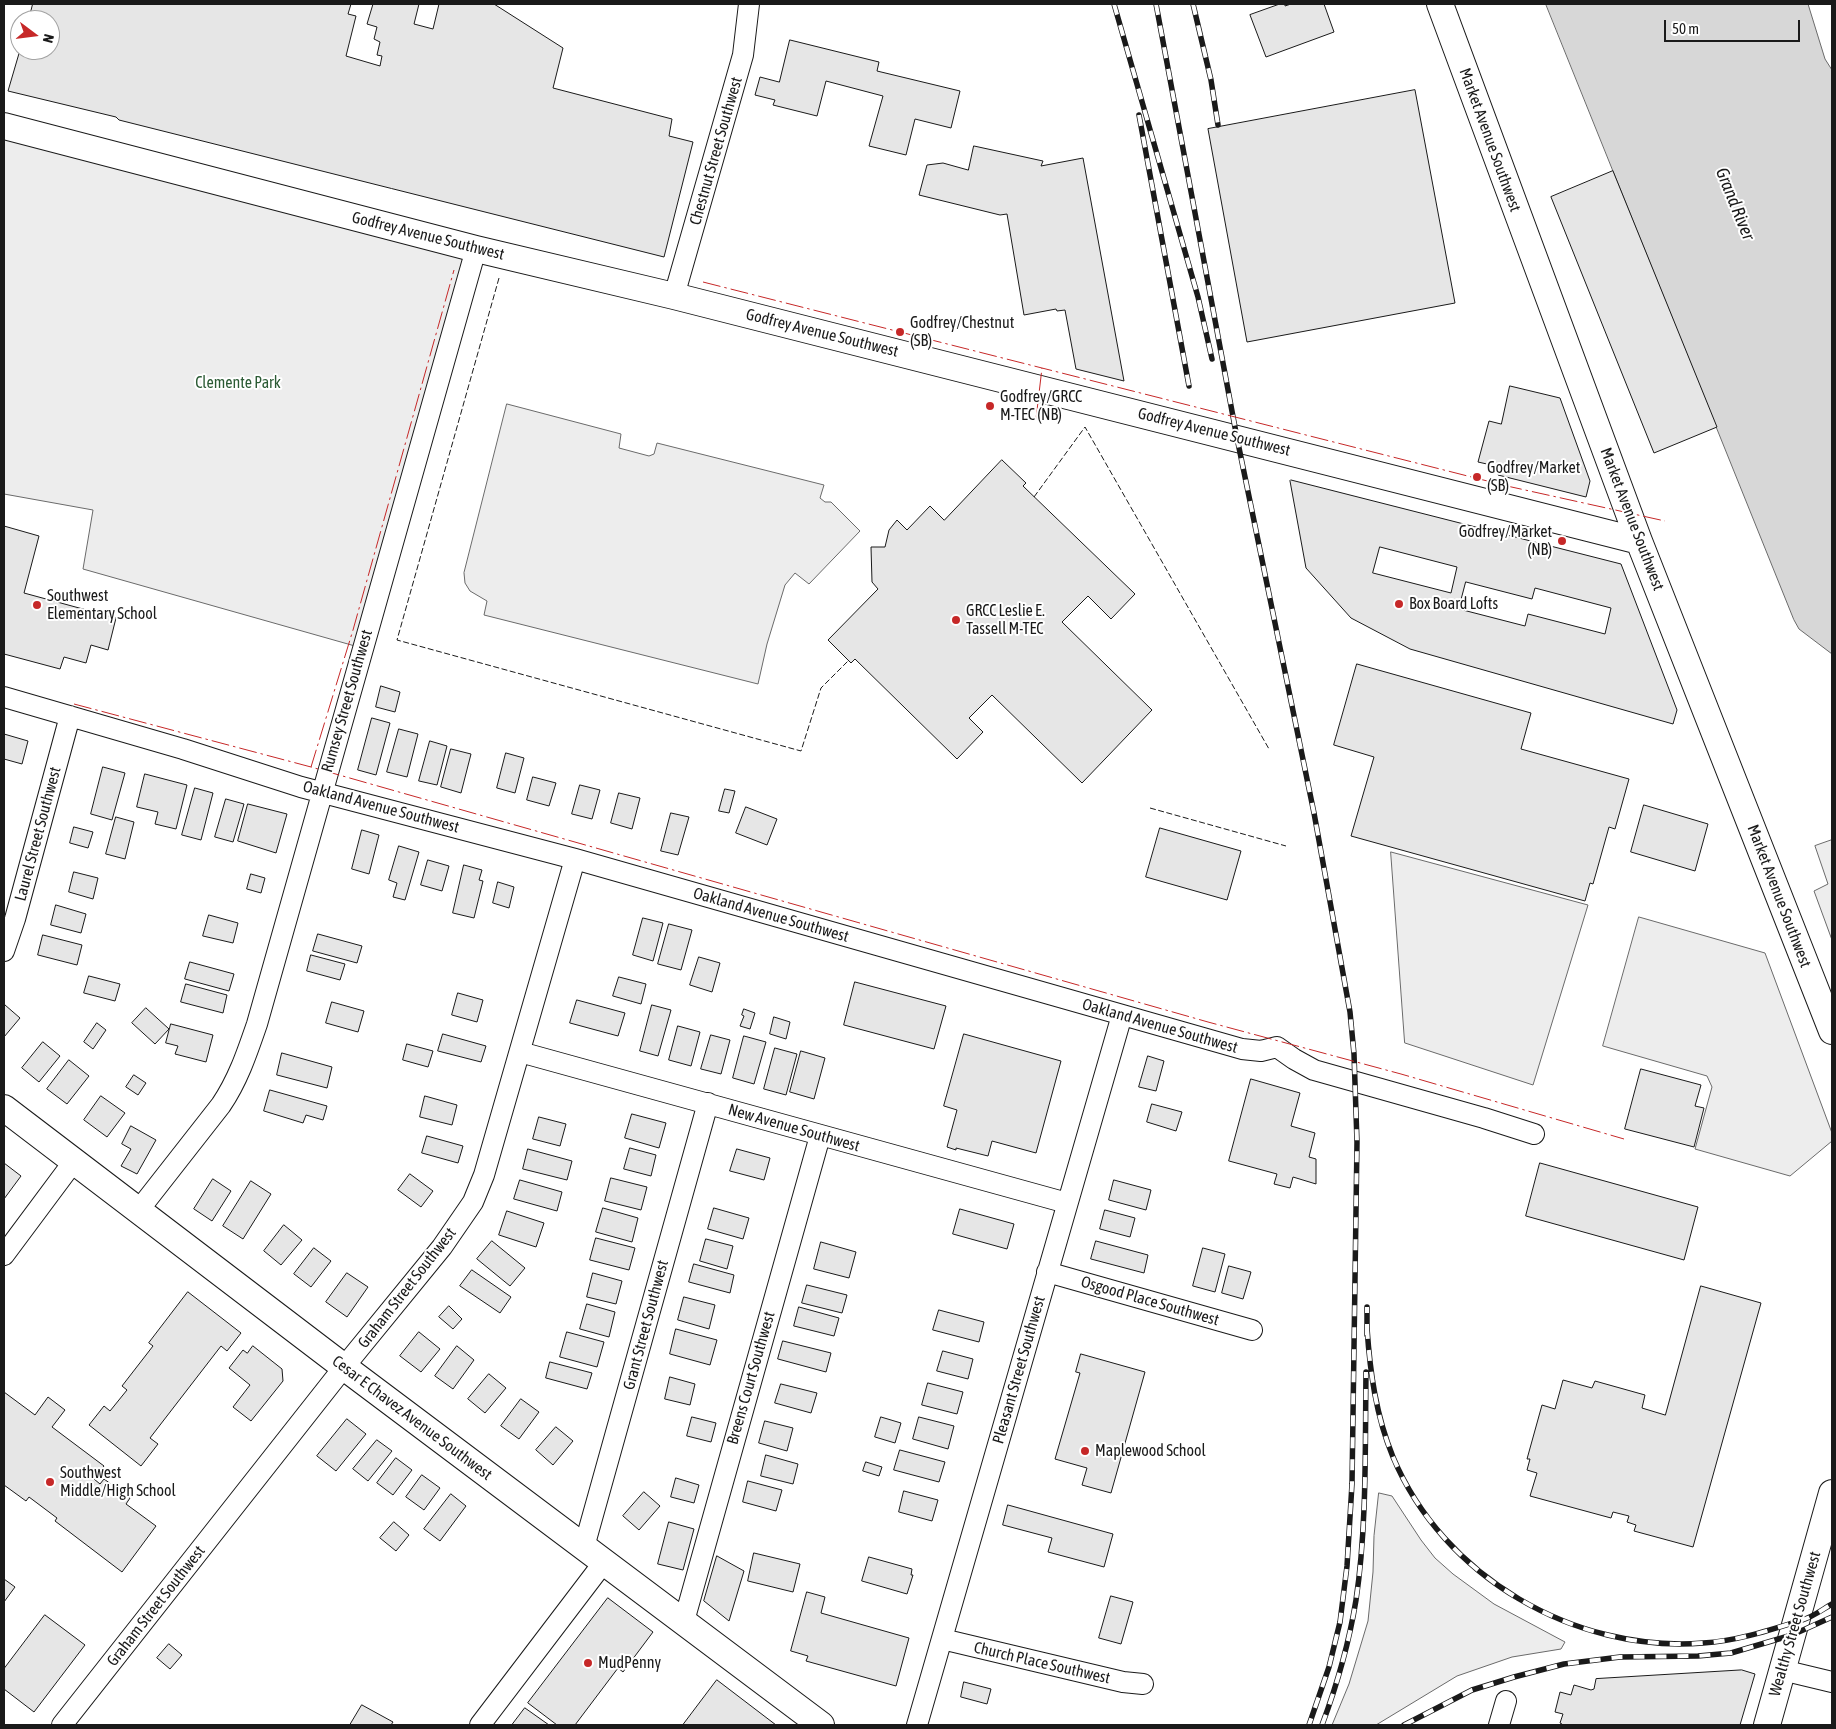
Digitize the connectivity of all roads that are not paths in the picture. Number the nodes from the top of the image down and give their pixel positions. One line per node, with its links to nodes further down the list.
1 (749, 4): 5 (street, Chestnut Street Southwest)
2 (1440, 4): 6 (main road, Market Avenue Southwest)
3 (4, 126): 4 (main road, Godfrey Avenue Southwest)
4 (476, 249): 5 (main road, Godfrey Avenue Southwest); 9 (street, Rumsey Street Southwest)
5 (674, 296): 6 (main road, Godfrey Avenue Southwest)
6 (1639, 540): 13 (main road, Market Avenue Southwest)
7 (4, 697): 8 (street, Oakland Avenue Southwest)
8 (70, 716): 9 (street, Oakland Avenue Southwest); 11 (street, Laurel Street Southwest)
9 (322, 792): 10 (street, Oakland Avenue Southwest); 21 (street, Rumsey Street Southwest)
10 (575, 859): 12 (street, Oakland Avenue Southwest); 14 (street, Graham Street Southwest)
11 (4, 950)
12 (1122, 1015): 17 (street, Oakland Avenue Southwest); 20 (street, Pleasant Street Southwest)
13 (1832, 1031)
14 (520, 1052): 15 (street, New Avenue Southwest); 25 (street, Graham Street Southwest)
15 (708, 1103): 18 (street, New Avenue Southwest); 27 (street, Grant Street Southwest)
16 (4, 1108): 19 (main road, Cesar E Chavez Avenue Southwest)
17 (1534, 1134)
18 (820, 1136): 20 (street, New Avenue Southwest); 28 (street, Breens Court Southwest)
19 (74, 1161): 21 (main road, Cesar E Chavez Avenue Southwest); 22 (street)
20 (1067, 1203): 23 (street, Pleasant Street Southwest)
21 (138, 1211): 25 (main road, Cesar E Chavez Avenue Southwest)
22 (4, 1255)
23 (1047, 1272): 24 (street, Osgood Place Southwest); 29 (street, Pleasant Street Southwest)
24 (1252, 1330)
25 (344, 1367): 27 (main road, Cesar E Chavez Avenue Southwest); 34 (street, Graham Street Southwest)
26 (1832, 1493): 30 (main road, Wealthy Street Southwest)
27 (594, 1554): 28 (main road, Cesar E Chavez Avenue Southwest); 35 (street, Grant Street Southwest)
28 (684, 1621): 36 (main road, Cesar E Chavez Avenue Southwest)
29 (942, 1639): 32 (street, Church Place Southwest); 37 (street, Pleasant Street Southwest)
30 (1782, 1670): 31 (street); 39 (main road, Wealthy Street Southwest)
31 (1832, 1682)
32 (1143, 1684)
33 (1506, 1701): 38 (street)
34 (62, 1725)
35 (480, 1725)
36 (821, 1725)
37 (917, 1725)
38 (1499, 1725)
39 (1766, 1725)

